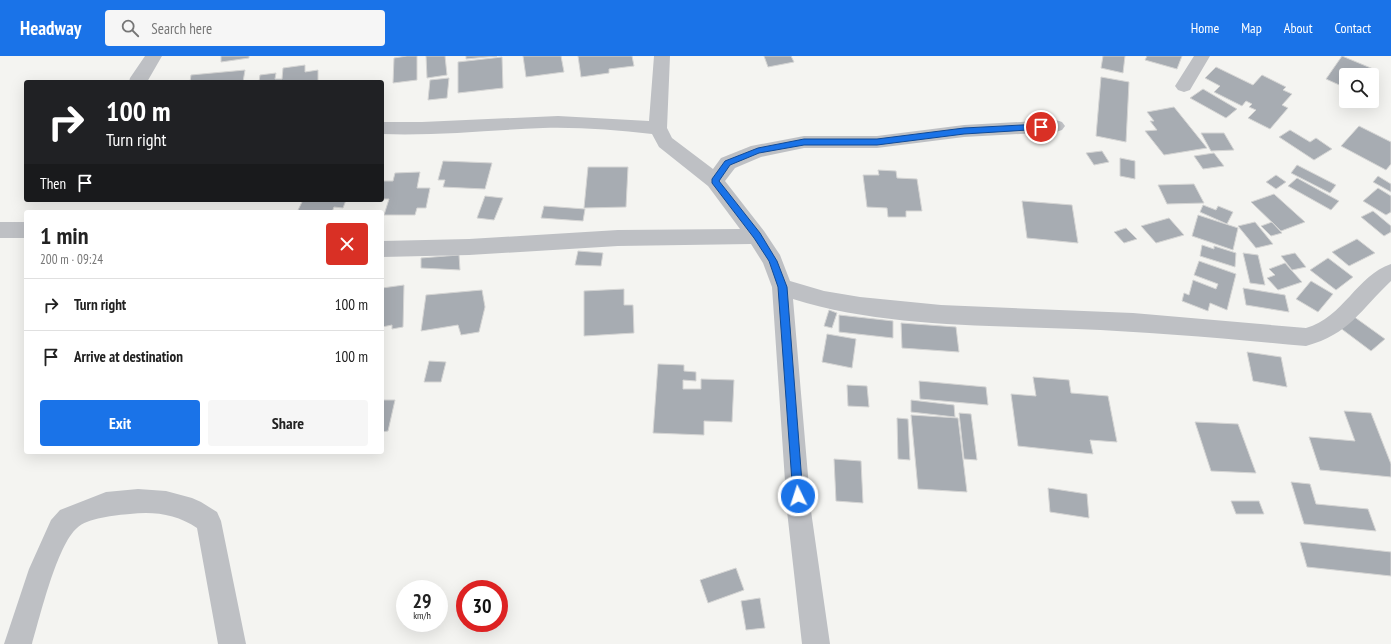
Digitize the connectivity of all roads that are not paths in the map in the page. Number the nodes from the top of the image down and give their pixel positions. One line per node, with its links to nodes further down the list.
1 (154, 56): 4 (street)
2 (662, 56): 8 (street)
3 (1202, 56): 5 (street)
4 (138, 80)
5 (1184, 86)
6 (1056, 126): 9 (street)
7 (384, 128): 8 (street)
8 (658, 128): 9 (street)
9 (715, 181): 12 (street)
10 (0, 230): 11 (street)
11 (24, 230)
12 (757, 236): 13 (street); 15 (street)
13 (384, 249)
14 (1391, 272): 15 (street)
15 (782, 287): 18 (street)
16 (18, 644): 17 (street)
17 (232, 644)
18 (816, 644)

